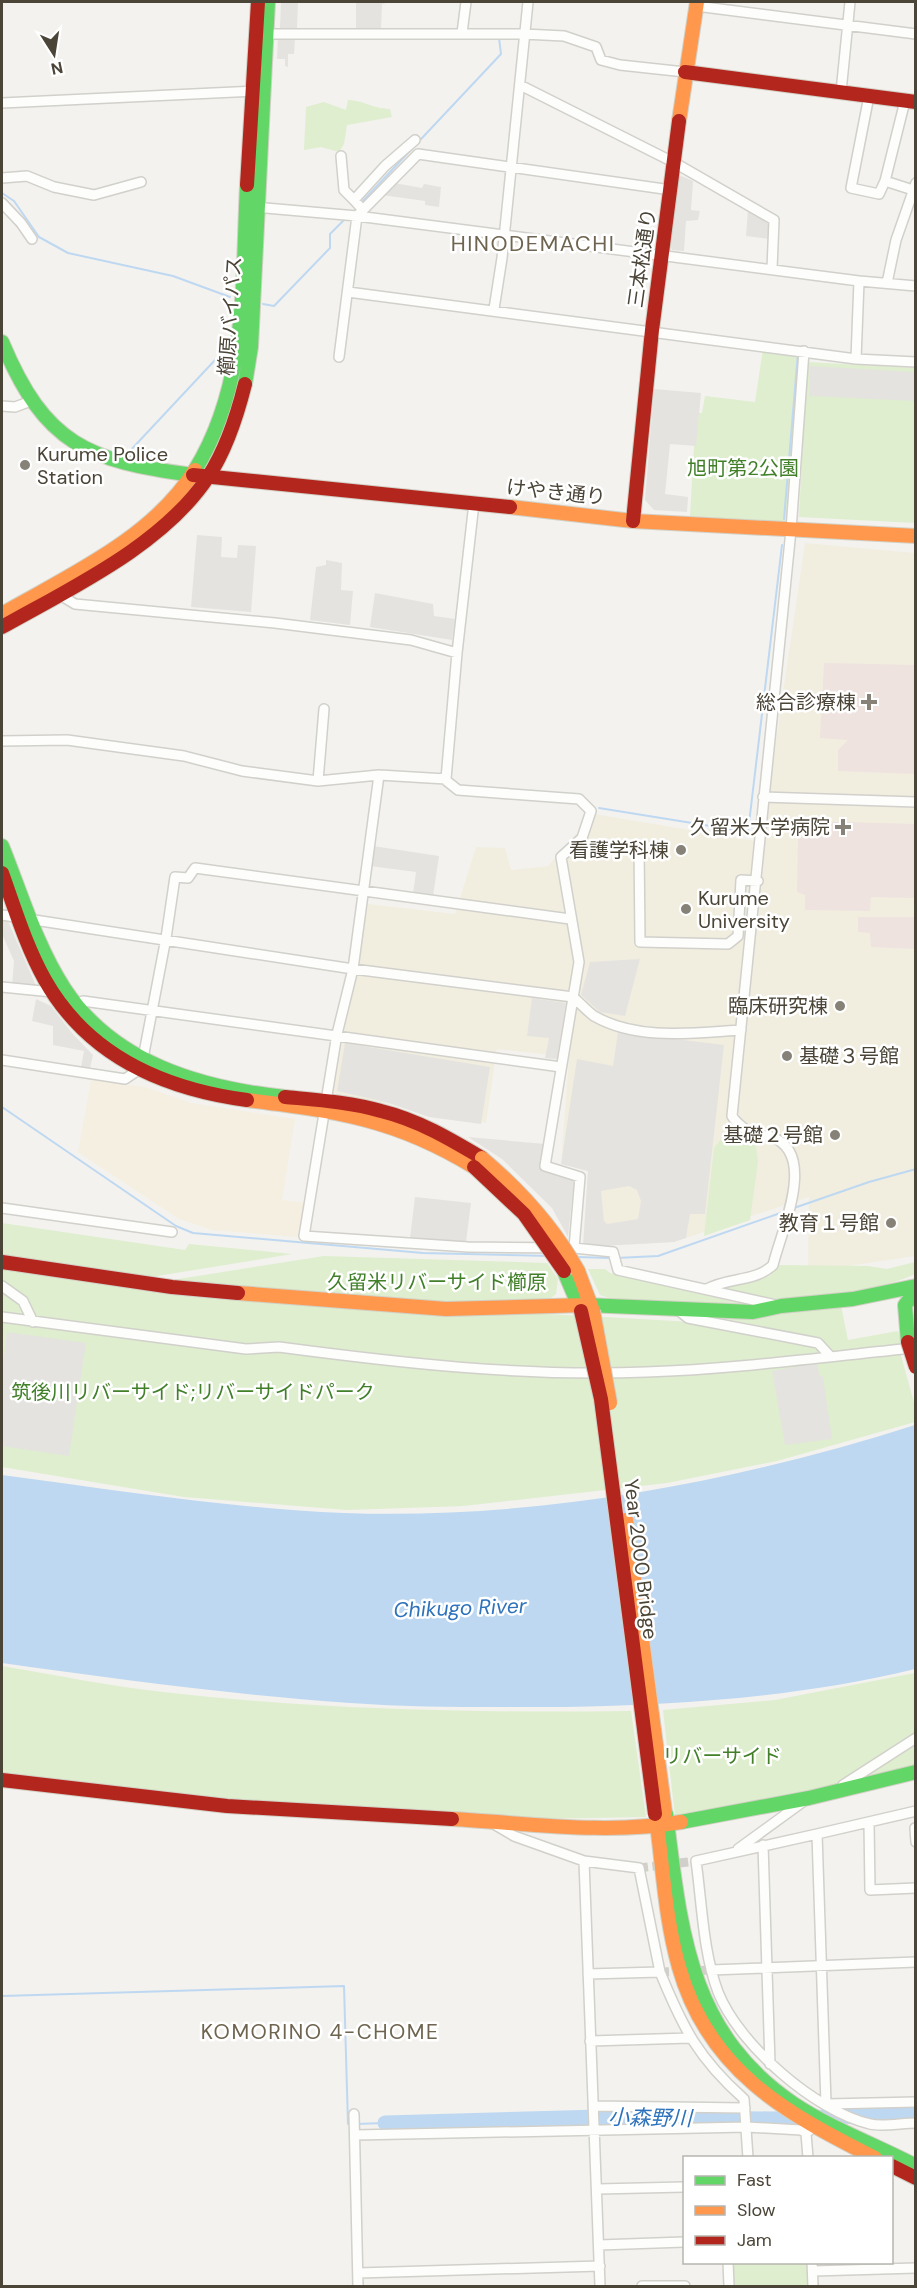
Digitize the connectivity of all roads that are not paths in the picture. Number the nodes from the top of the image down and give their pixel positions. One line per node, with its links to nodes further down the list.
1 (258, 2): 9 (street, 櫛原バイパス)
2 (268, 2): 9 (street, 櫛原バイパス)
3 (466, 2): 8 (street)
4 (528, 2): 10 (street)
5 (850, 2): 7 (street)
6 (696, 4): 7 (street); 12 (street, 三本松通り)
7 (849, 25): 11 (street); 15 (street)
8 (462, 33): 9 (street); 10 (street)
9 (262, 34): 14 (street, 櫛原バイパス)
10 (524, 34): 12 (street); 13 (street)
11 (915, 34)
12 (685, 72): 15 (street); 21 (street, 三本松通り)
13 (520, 85): 21 (street); 22 (street)
14 (258, 91): 18 (street); 30 (street, 櫛原バイパス)
15 (840, 92): 16 (street)
16 (870, 96): 17 (street); 24 (street)
17 (910, 102): 24 (street)
18 (2, 103)
19 (415, 140): 28 (street)
20 (341, 156): 28 (street)
21 (675, 163): 27 (street, 三本松通り); 35 (street)
22 (511, 166): 27 (street); 31 (street); 32 (street)
23 (2, 178): 25 (street)
24 (885, 181): 26 (street)
25 (141, 182)
26 (914, 186): 37 (street)
27 (671, 190): 34 (street, 三本松通り)
28 (354, 200): 31 (street)
29 (2, 203): 33 (street)
30 (251, 207): 31 (street); 49 (street, 櫛原バイパス)
31 (360, 213): 32 (street); 39 (street)
32 (503, 235): 34 (street); 40 (street)
33 (32, 239)
34 (662, 255): 35 (street); 41 (street, 三本松通り)
35 (772, 269): 36 (street)
36 (859, 281): 37 (street); 45 (street)
37 (887, 283): 38 (street)
38 (915, 286)
39 (348, 292): 40 (street); 44 (street)
40 (494, 309): 41 (street)
41 (652, 330): 43 (street); 51 (street, 三本松通り)
42 (2, 342): 47 (street, けやき通り)
43 (804, 351): 45 (street); 52 (street)
44 (339, 357)
45 (856, 359): 46 (street)
46 (915, 362)
47 (31, 401): 48 (street); 49 (street, けやき通り)
48 (2, 406)
49 (201, 476): 50 (street, けやき通り); 54 (street, 櫛原バイパス)
50 (474, 503): 51 (street, けやき通り); 57 (street)
51 (633, 521): 52 (street, けやき通り)
52 (792, 530): 53 (street, けやき通り); 63 (street)
53 (915, 536)
54 (54, 590): 55 (street, 櫛原バイパス); 56 (street, 櫛原バイパス); 57 (street)
55 (2, 612)
56 (2, 627)
57 (457, 653): 61 (street)
58 (324, 709): 62 (street)
59 (2, 741): 62 (street)
60 (380, 775): 61 (street); 62 (street); 69 (street)
61 (443, 778): 72 (street)
62 (318, 781)
63 (763, 797): 64 (street); 68 (street)
64 (915, 802)
65 (639, 845): 68 (street)
66 (2, 846): 71 (street)
67 (2, 873): 71 (street)
68 (758, 881): 80 (street)
69 (364, 892): 72 (street); 73 (street); 74 (street)
70 (2, 915): 71 (street)
71 (26, 918): 73 (street); 76 (street); 78 (street)
72 (570, 919): 77 (street)
73 (166, 938): 74 (street); 79 (street)
74 (353, 969): 77 (street); 81 (street)
75 (2, 987): 76 (street)
76 (52, 992): 83 (street)
77 (573, 998): 80 (street); 84 (street)
78 (76, 1004): 79 (street); 83 (street)
79 (152, 1010): 81 (street); 83 (street)
80 (741, 1030): 91 (street)
81 (338, 1034): 84 (street); 85 (street)
82 (2, 1060): 83 (street)
83 (139, 1066): 85 (street, Year 2000 Bridge)
84 (561, 1067): 88 (street)
85 (325, 1106): 88 (street); 94 (street, Year 2000 Bridge, bridge)
86 (2, 1208): 87 (street)
87 (172, 1232)
88 (574, 1248): 91 (street)
89 (2, 1262): 94 (street)
90 (2, 1286): 97 (street)
91 (707, 1288): 93 (street)
92 (914, 1290): 93 (street); 98 (street)
93 (781, 1306): 95 (street)
94 (586, 1308): 95 (street); 107 (street, Year 2000 Bridge, bridge)
95 (678, 1310): 99 (street)
96 (2, 1317): 97 (street)
97 (33, 1322): 99 (street)
98 (912, 1345): 99 (street); 100 (street, bridge)
99 (830, 1356)
100 (915, 1367)
101 (915, 1738): 104 (street)
102 (915, 1772): 104 (street)
103 (2, 1780): 108 (street)
104 (830, 1792): 105 (street)
105 (809, 1798): 107 (street); 114 (street)
106 (915, 1810): 109 (street)
107 (661, 1819): 108 (street); 130 (street, Year 2000 Bridge)
108 (492, 1822): 115 (street)
109 (869, 1823): 111 (street); 116 (street)
110 (915, 1828): 112 (street)
111 (817, 1834): 113 (street); 118 (street)
112 (915, 1842)
113 (763, 1845): 114 (street); 119 (street)
114 (732, 1854): 120 (street)
115 (584, 1861): 121 (street); 122 (street)
116 (915, 1888)
117 (915, 1962): 118 (street)
118 (821, 1966): 119 (street); 130 (street)
119 (767, 1967): 120 (street); 125 (street)
120 (711, 1970): 125 (street)
121 (660, 1972): 122 (street); 123 (street)
122 (588, 1974): 124 (street)
123 (690, 2038): 124 (street); 128 (street)
124 (590, 2041): 127 (street)
125 (771, 2064): 130 (street)
126 (915, 2102): 130 (street)
127 (593, 2106): 128 (street); 133 (street)
128 (745, 2108): 132 (street)
129 (354, 2114): 134 (street)
130 (813, 2120): 131 (street); 132 (street); 136 (street); 137 (street); 138 (street)
131 (915, 2123)
132 (747, 2127): 133 (street); 135 (street)
133 (594, 2129): 134 (street); 144 (street)
134 (355, 2135): 151 (street)
135 (748, 2156)
136 (808, 2156)
137 (873, 2156)
138 (893, 2156)
139 (893, 2156): 140 (street)
140 (915, 2166)
141 (893, 2167): 142 (street)
142 (915, 2178)
143 (683, 2187): 144 (street)
144 (598, 2189): 146 (street)
145 (683, 2242): 146 (street)
146 (599, 2245): 148 (street)
147 (728, 2264): 156 (street)
148 (600, 2266): 151 (street); 153 (street)
149 (812, 2267): 150 (street); 157 (street)
150 (915, 2268)
151 (358, 2273): 152 (street)
152 (358, 2286)
153 (600, 2286)
154 (642, 2286): 155 (street)
155 (685, 2286)
156 (729, 2286)
157 (813, 2286)

